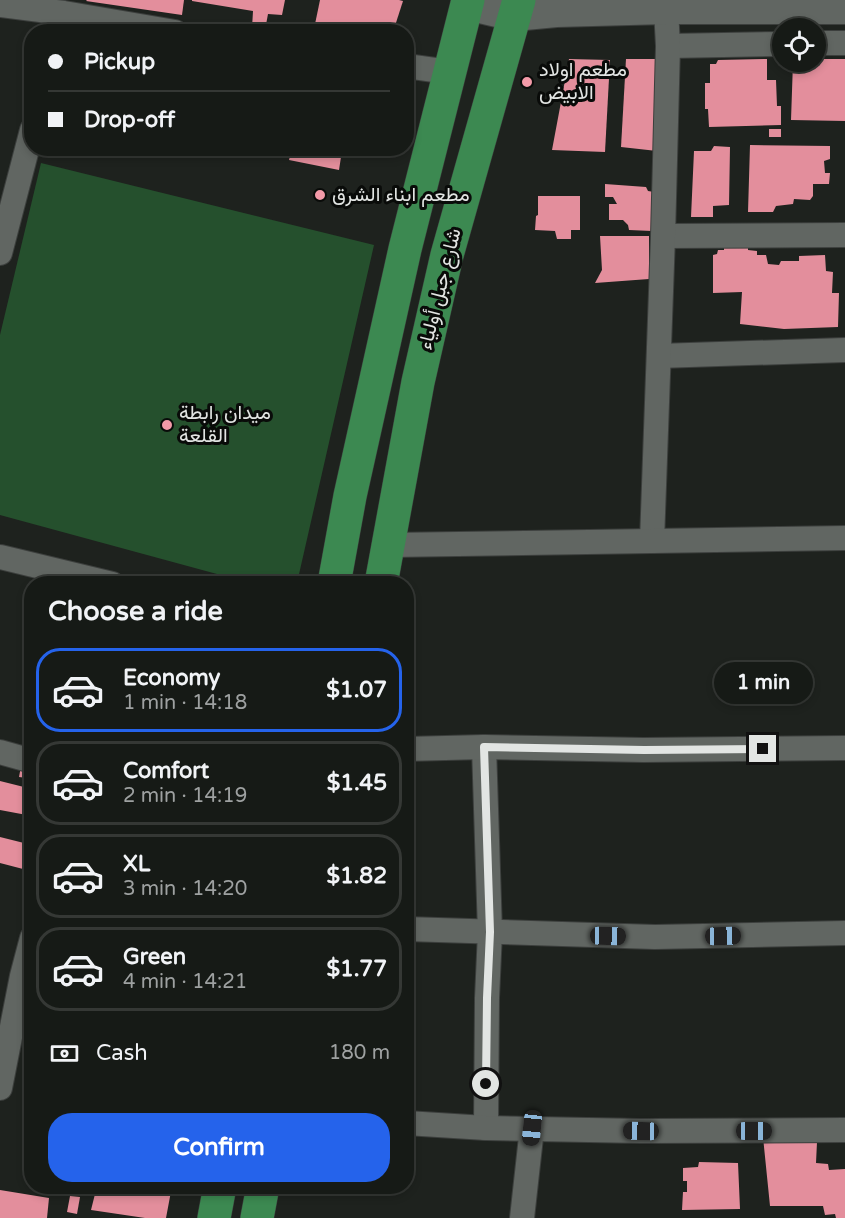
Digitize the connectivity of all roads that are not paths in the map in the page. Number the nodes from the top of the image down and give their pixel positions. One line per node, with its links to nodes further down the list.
1 (467, 2): 4 (street); 14 (main road, شارع جبل أولياء)
2 (0, 5): 7 (street)
3 (558, 6): 4 (street); 5 (street)
4 (517, 8): 23 (main road, شارع جبل أولياء)
5 (666, 9): 6 (street); 12 (street)
6 (845, 9)
7 (63, 15): 8 (street)
8 (122, 24)
9 (826, 43): 10 (street)
10 (845, 43)
11 (772, 44): 12 (street)
12 (668, 46): 17 (street)
13 (414, 67): 14 (street)
14 (449, 72): 26 (main road, شارع جبل أولياء)
15 (25, 156): 18 (street)
16 (845, 235): 17 (street)
17 (663, 236): 20 (street)
18 (0, 253)
19 (845, 350): 20 (street)
20 (659, 356): 22 (street)
21 (845, 538): 22 (street)
22 (652, 541): 23 (street)
23 (389, 545): 27 (main road, شارع جبل أولياء)
24 (0, 557): 25 (street)
25 (79, 576)
26 (335, 576)
27 (383, 576)
28 (484, 747): 29 (street); 30 (street); 34 (street)
29 (845, 748)
30 (414, 749)
31 (0, 752): 32 (street)
32 (24, 758)
33 (414, 929): 34 (street)
34 (490, 932): 35 (street); 40 (street)
35 (845, 933)
36 (24, 959): 37 (street)
37 (18, 975): 38 (street)
38 (0, 1088)
39 (414, 1124): 40 (street)
40 (486, 1128): 41 (street)
41 (532, 1128): 42 (street); 47 (street)
42 (845, 1130)
43 (218, 1194): 45 (main road)
44 (262, 1194): 46 (main road)
45 (214, 1218)
46 (257, 1218)
47 (522, 1218)

